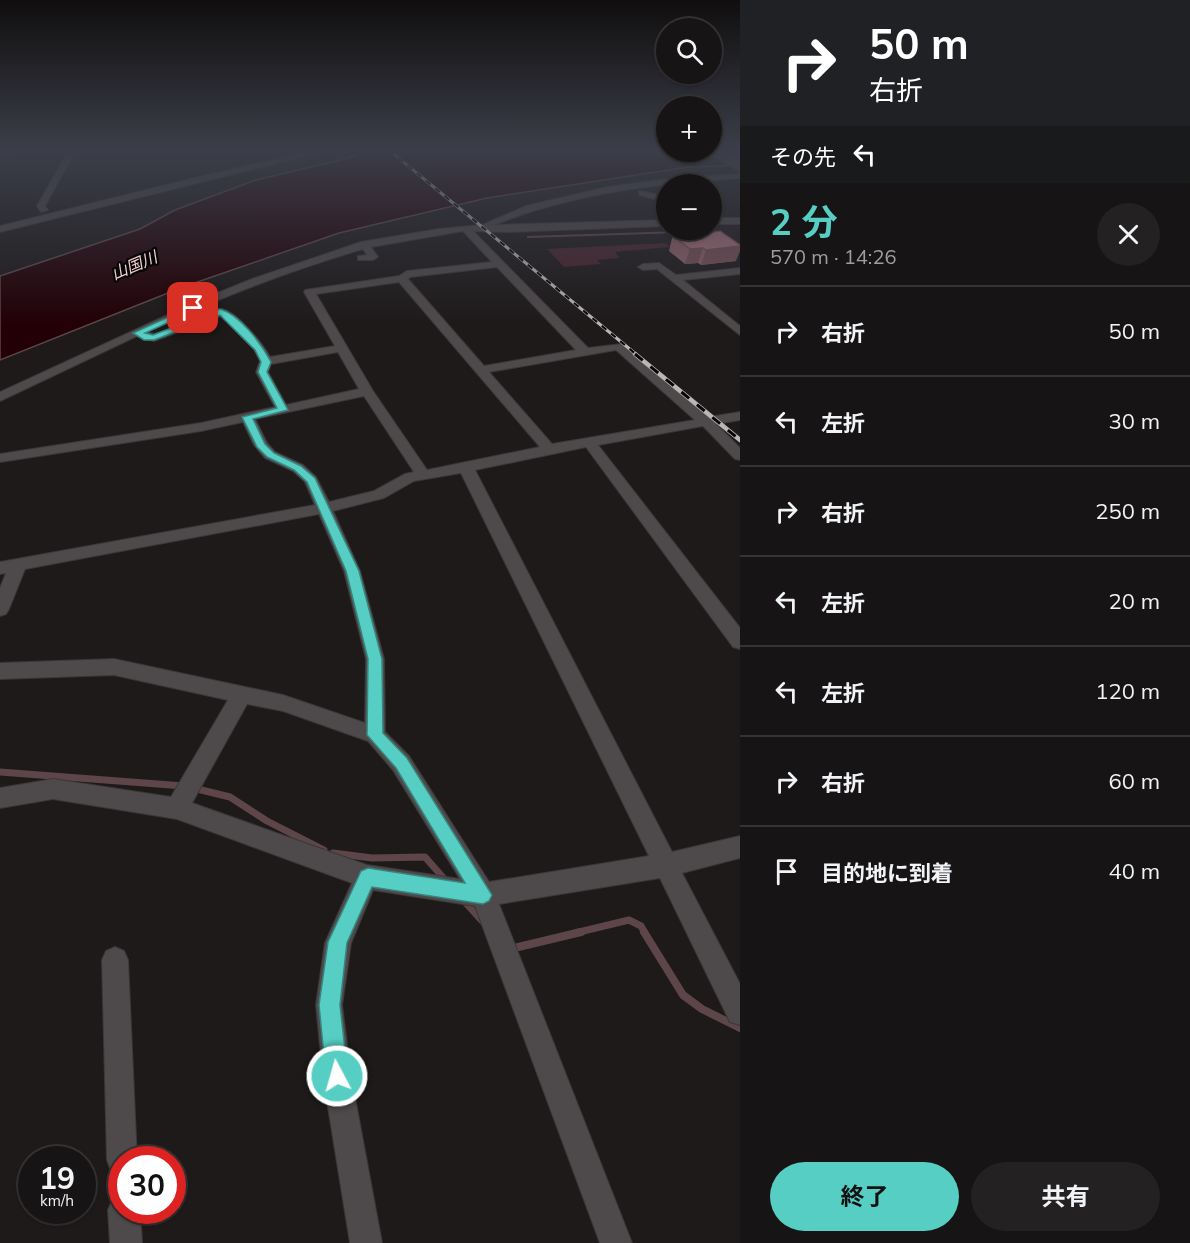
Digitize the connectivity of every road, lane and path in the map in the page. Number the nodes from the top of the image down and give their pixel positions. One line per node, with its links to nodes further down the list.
1 (83, 208): 8 (street)
2 (530, 208): 6 (street)
3 (740, 220): 4 (street)
4 (722, 221)
5 (656, 223): 6 (street)
6 (485, 226): 7 (street)
7 (465, 228): 9 (street); 11 (street)
8 (0, 229)
9 (364, 244): 10 (street); 17 (street)
10 (361, 258)
11 (498, 264): 15 (street); 19 (street)
12 (644, 267): 14 (street)
13 (740, 271): 14 (street)
14 (674, 278): 16 (street)
15 (402, 279): 18 (street); 21 (street)
16 (740, 332)
17 (138, 333): 20 (street); 23 (street)
18 (341, 348): 20 (street); 22 (street)
19 (585, 352): 21 (street); 27 (street)
20 (266, 362): 24 (street)
21 (481, 370): 29 (street)
22 (367, 392): 24 (street); 33 (street)
23 (0, 397)
24 (283, 410): 26 (street)
25 (740, 416): 27 (street)
26 (247, 417): 31 (street); 34 (street)
27 (705, 421): 28 (street); 30 (street)
28 (589, 442): 29 (street); 38 (street)
29 (549, 449): 32 (street)
30 (740, 456)
31 (0, 458)
32 (466, 468): 33 (street); 45 (street)
33 (423, 475): 34 (street)
34 (325, 508): 35 (street); 41 (street)
35 (18, 564): 36 (street); 37 (street)
36 (0, 568)
37 (0, 609)
38 (740, 642)
39 (0, 671): 40 (street)
40 (242, 694): 41 (street); 43 (street)
41 (375, 735): 47 (street)
42 (0, 798): 43 (street)
43 (177, 808): 46 (street)
44 (740, 847): 45 (street)
45 (665, 865): 47 (street); 49 (street)
46 (368, 877): 47 (street); 53 (street)
47 (483, 895): 54 (street)
48 (115, 960): 50 (street)
49 (740, 1012)
50 (122, 1146)
51 (125, 1224): 52 (street)
52 (126, 1243)
53 (366, 1243)
54 (616, 1243)

